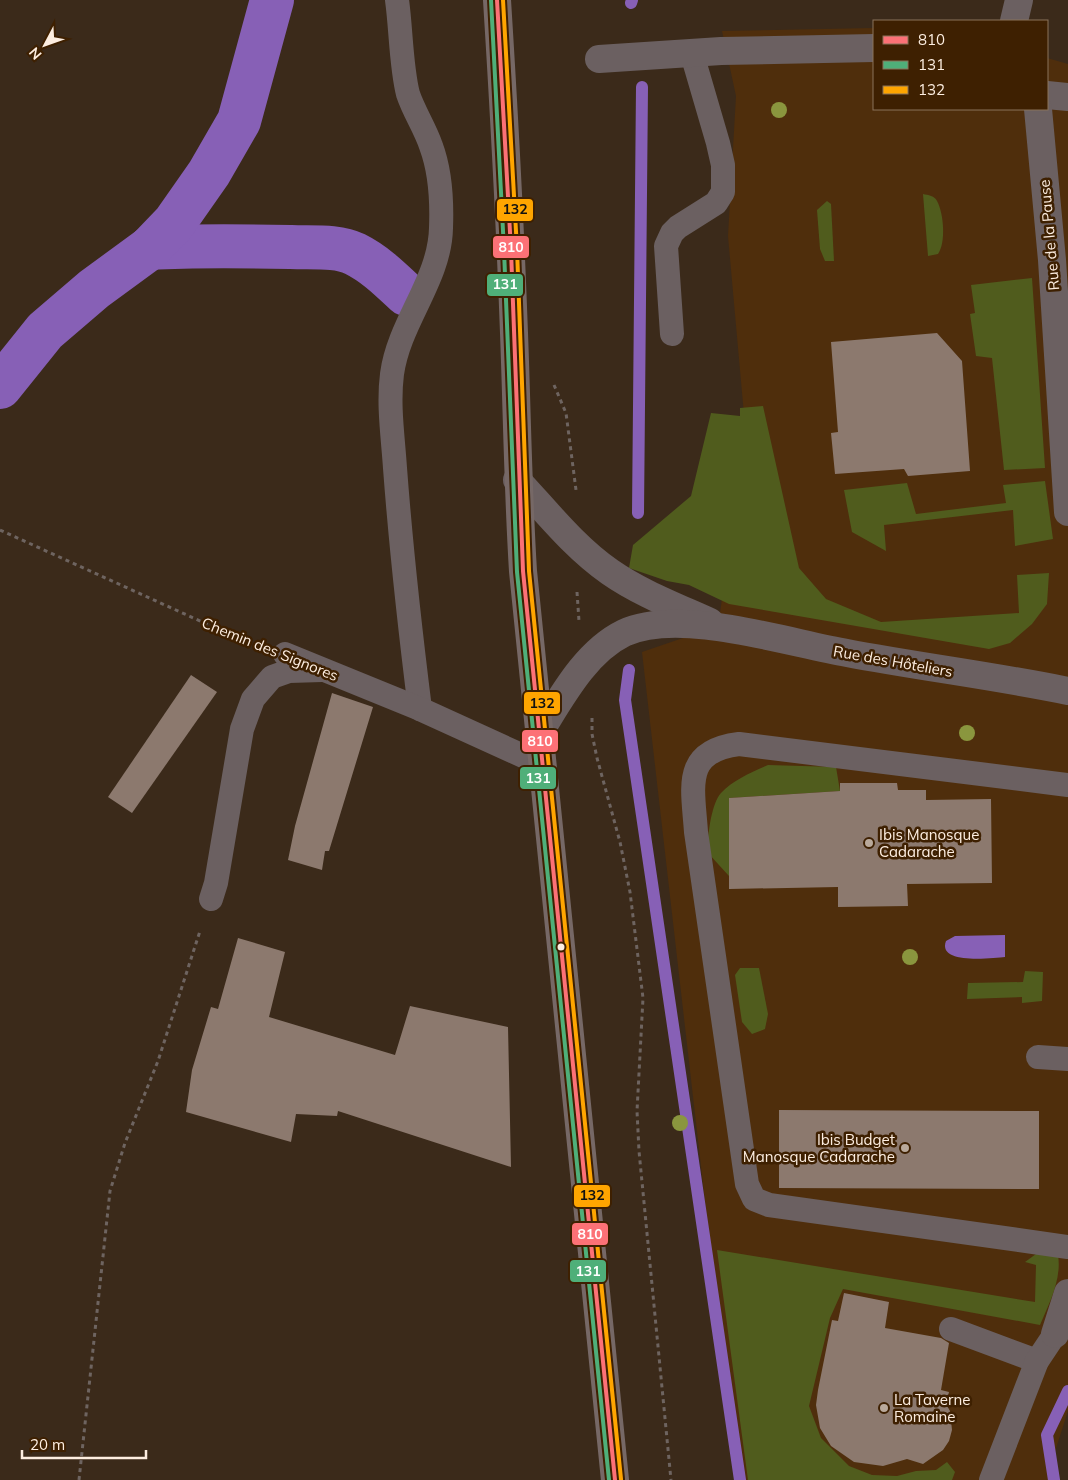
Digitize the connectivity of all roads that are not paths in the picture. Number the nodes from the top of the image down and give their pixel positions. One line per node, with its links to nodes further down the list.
1 (397, 0): 18 (lane)
2 (497, 0): 12 (main road)
3 (1019, 0): 4 (street)
4 (1014, 20)
5 (873, 48): 6 (street)
6 (692, 54): 7 (street); 11 (lane)
7 (599, 59)
8 (1048, 95): 9 (street)
9 (1068, 97)
10 (1038, 110): 13 (street, Rue de la Pause)
11 (672, 334)
12 (517, 480): 14 (street, Rue des Hôteliers); 19 (main road)
13 (1068, 511)
14 (718, 626): 17 (street, Rue des Hôteliers); 19 (street, Rue des Hôteliers)
15 (285, 654): 16 (lane, Chemin des Signores)
16 (322, 670): 18 (lane, Chemin des Signores); 22 (lane)
17 (1068, 691)
18 (420, 709): 20 (lane, Chemin des Signores)
19 (539, 733): 20 (main road)
20 (542, 765): 30 (main road)
21 (1068, 785): 25 (lane)
22 (211, 899)
23 (1038, 1057): 24 (lane)
24 (1068, 1059)
25 (1068, 1247)
26 (1068, 1293): 28 (street)
27 (951, 1329): 29 (lane)
28 (1055, 1334): 29 (lane)
29 (1037, 1361): 31 (lane)
30 (615, 1480)
31 (991, 1480)

